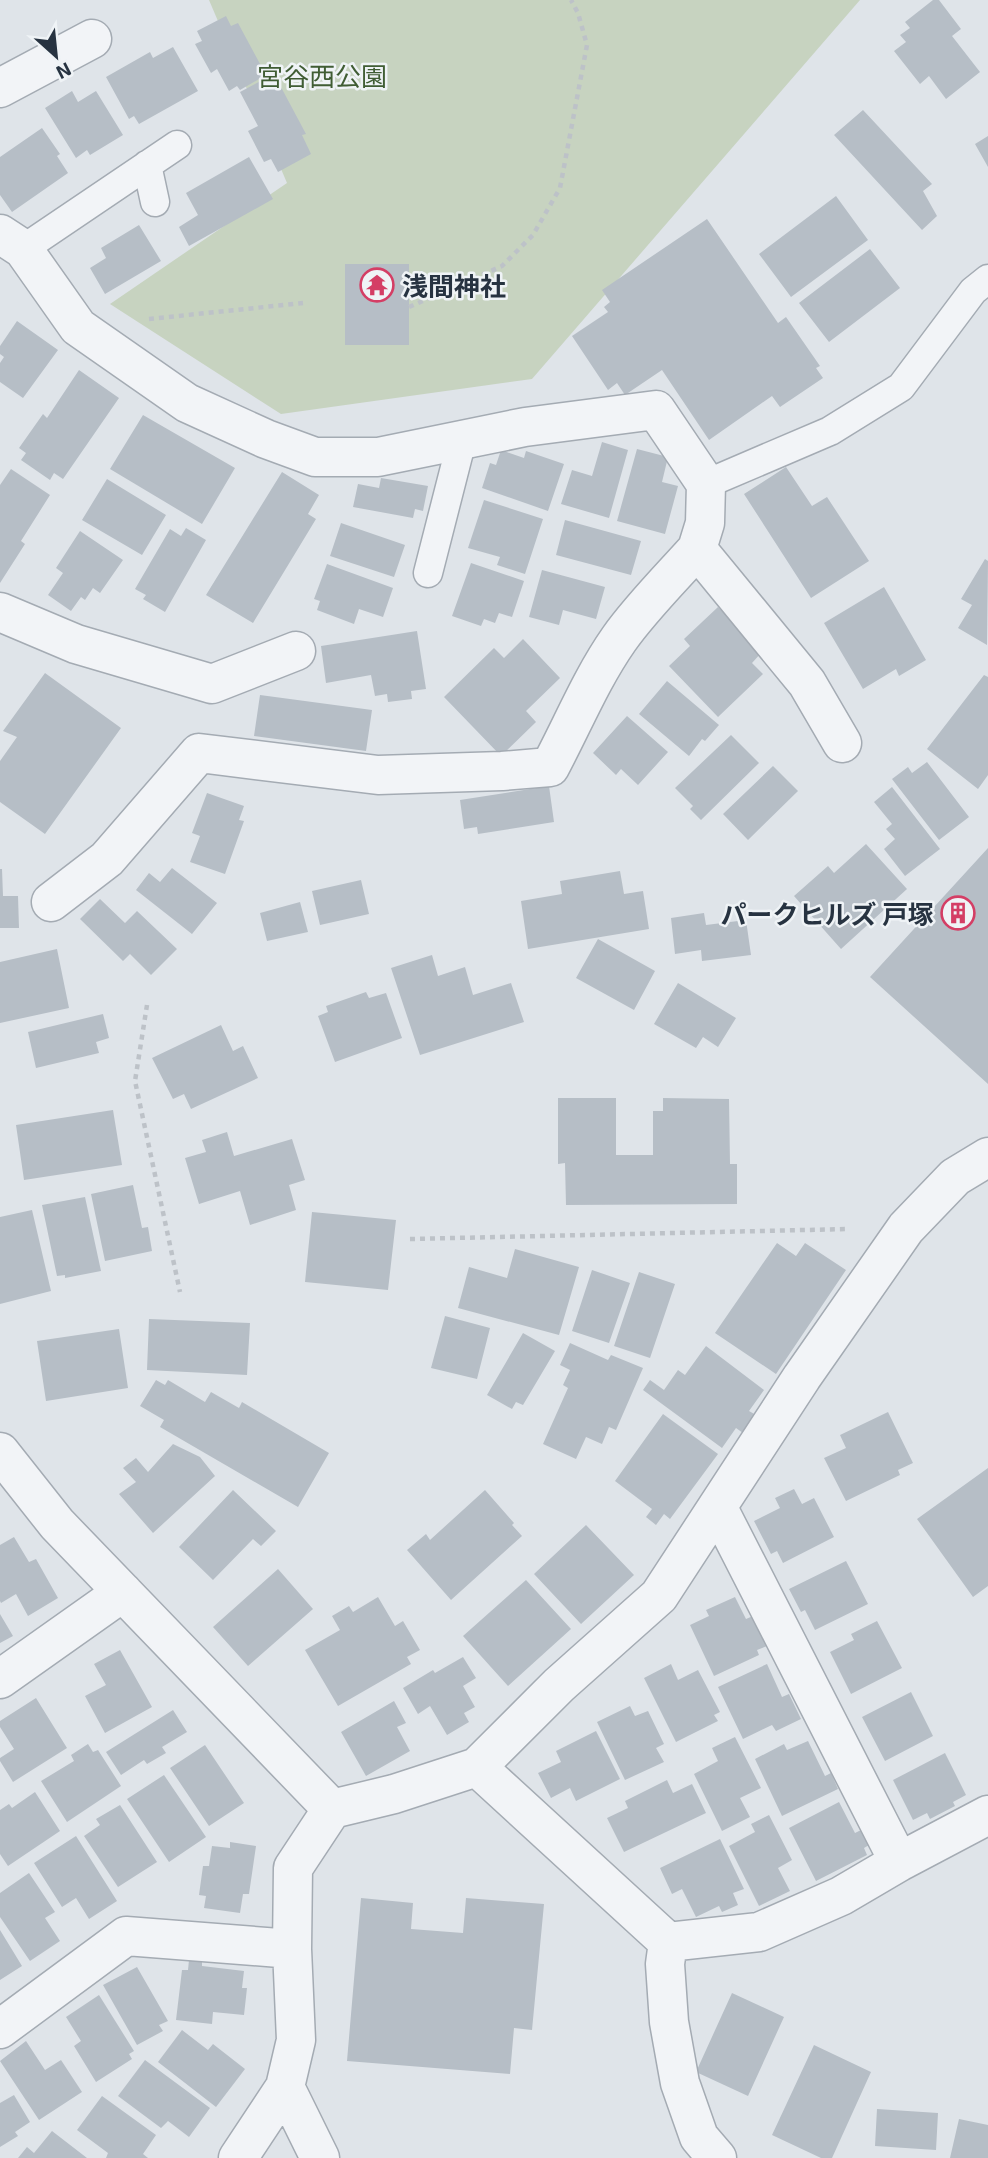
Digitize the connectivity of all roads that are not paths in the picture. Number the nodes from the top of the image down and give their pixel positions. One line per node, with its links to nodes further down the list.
1 (92, 39): 2 (street)
2 (0, 88)
3 (177, 145): 4 (lane)
4 (148, 165): 5 (lane); 6 (lane)
5 (155, 202)
6 (12, 241): 8 (street)
7 (988, 279): 9 (lane)
8 (462, 440): 9 (street); 11 (lane)
9 (706, 484): 10 (street)
10 (697, 549): 14 (street); 15 (street)
11 (428, 573)
12 (0, 612): 13 (street)
13 (296, 651)
14 (842, 743)
15 (51, 902)
16 (988, 1157): 18 (street)
17 (0, 1452): 19 (street)
18 (718, 1508): 21 (street); 24 (street)
19 (123, 1592): 20 (street); 22 (street)
20 (0, 1679)
21 (477, 1768): 22 (street); 25 (street)
22 (332, 1809): 26 (street)
23 (988, 1815): 24 (street)
24 (899, 1862): 25 (street)
25 (668, 1942): 31 (street)
26 (292, 1949): 27 (street); 28 (street)
27 (0, 2029)
28 (285, 2087): 29 (street); 30 (street)
29 (238, 2158)
30 (320, 2158)
31 (717, 2158)

